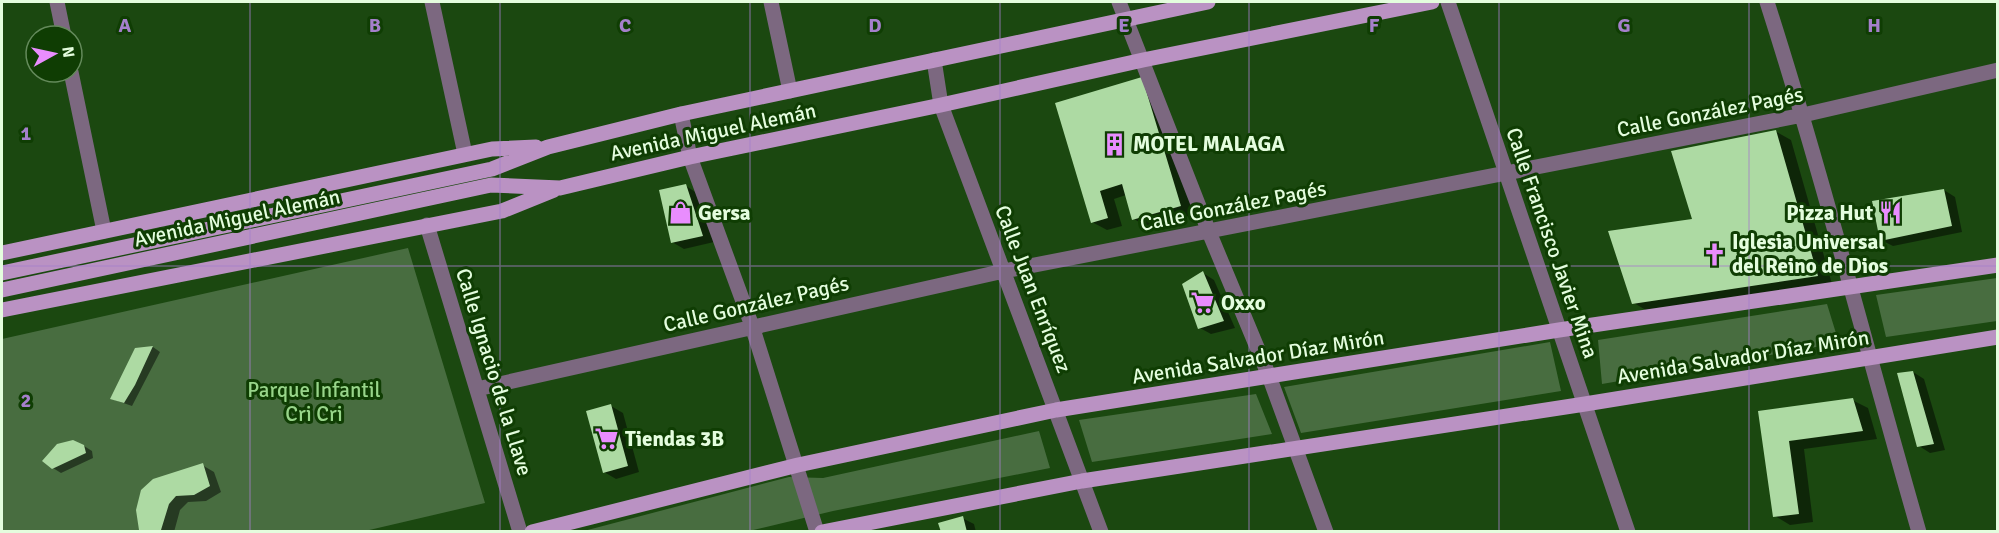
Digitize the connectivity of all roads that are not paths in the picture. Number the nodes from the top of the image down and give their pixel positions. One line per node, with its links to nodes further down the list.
1 (57, 2): 10 (street)
2 (432, 2): 20 (street)
3 (771, 2): 15 (street)
4 (1119, 2): 9 (street)
5 (1208, 2): 9 (main road, Avenida Miguel Alemán)
6 (1432, 2): 12 (main road, Avenida Miguel Alemán)
7 (1448, 2): 22 (street, Calle Francisco Javier Mina)
8 (1767, 2): 18 (street)
9 (1126, 20): 11 (main road, Avenida Miguel Alemán); 12 (street)
10 (62, 24)
11 (934, 60): 15 (main road, Avenida Miguel Alemán); 16 (street, Calle Juan Enríquez)
12 (1143, 60): 16 (main road, Avenida Miguel Alemán); 26 (street)
13 (1998, 70): 18 (street, Calle González Pagés)
14 (73, 84): 25 (street)
15 (790, 91): 17 (main road, Avenida Miguel Alemán)
16 (941, 105): 21 (main road, Avenida Miguel Alemán); 29 (street, Calle Juan Enríquez)
17 (681, 114): 19 (main road, Avenida Miguel Alemán); 21 (street)
18 (1803, 115): 22 (street, Calle González Pagés); 31 (street)
19 (548, 147): 20 (main road); 30 (main road, Avenida Miguel Alemán)
20 (465, 154): 25 (main road)
21 (690, 157): 23 (main road, Avenida Miguel Alemán); 34 (street)
22 (1506, 173): 26 (street, Calle González Pagés); 35 (street, Calle Francisco Javier Mina)
23 (560, 188): 24 (main road); 32 (main road, Avenida Miguel Alemán)
24 (427, 225): 33 (main road); 39 (street, Calle Ignacio de la Llave)
25 (104, 231): 27 (main road)
26 (1209, 232): 29 (street, Calle González Pagés); 38 (street)
27 (2, 253)
28 (1998, 265): 31 (main road, Avenida Salvador Díaz Mirón)
29 (1004, 271): 34 (street, Calle González Pagés); 41 (street, Calle Juan Enríquez)
30 (2, 273)
31 (1849, 287): 35 (main road, Avenida Salvador Díaz Mirón); 37 (street)
32 (2, 290)
33 (2, 310)
34 (752, 326): 39 (street, Calle González Pagés); 43 (street)
35 (1559, 330): 38 (main road, Avenida Salvador Díaz Mirón); 40 (street, Calle Francisco Javier Mina)
36 (1998, 338): 37 (main road, Avenida Salvador Díaz Mirón)
37 (1869, 358): 40 (main road, Avenida Salvador Díaz Mirón); 51 (street)
38 (1269, 376): 41 (main road, Avenida Salvador Díaz Mirón); 42 (street)
39 (477, 389): 45 (street, Calle Ignacio de la Llave)
40 (1585, 404): 42 (main road, Avenida Salvador Díaz Mirón); 50 (street, Calle Francisco Javier Mina)
41 (1056, 411): 43 (main road, Avenida Salvador Díaz Mirón); 44 (street, Calle Juan Enríquez)
42 (1296, 447): 44 (main road, Avenida Salvador Díaz Mirón); 49 (street)
43 (798, 465): 46 (main road, Avenida Salvador Díaz Mirón); 47 (street)
44 (1082, 480): 47 (main road, Avenida Salvador Díaz Mirón); 48 (street, Calle Juan Enríquez)
45 (520, 531)
46 (532, 531)
47 (820, 531)
48 (1101, 531)
49 (1326, 531)
50 (1628, 531)
51 (1919, 531)

